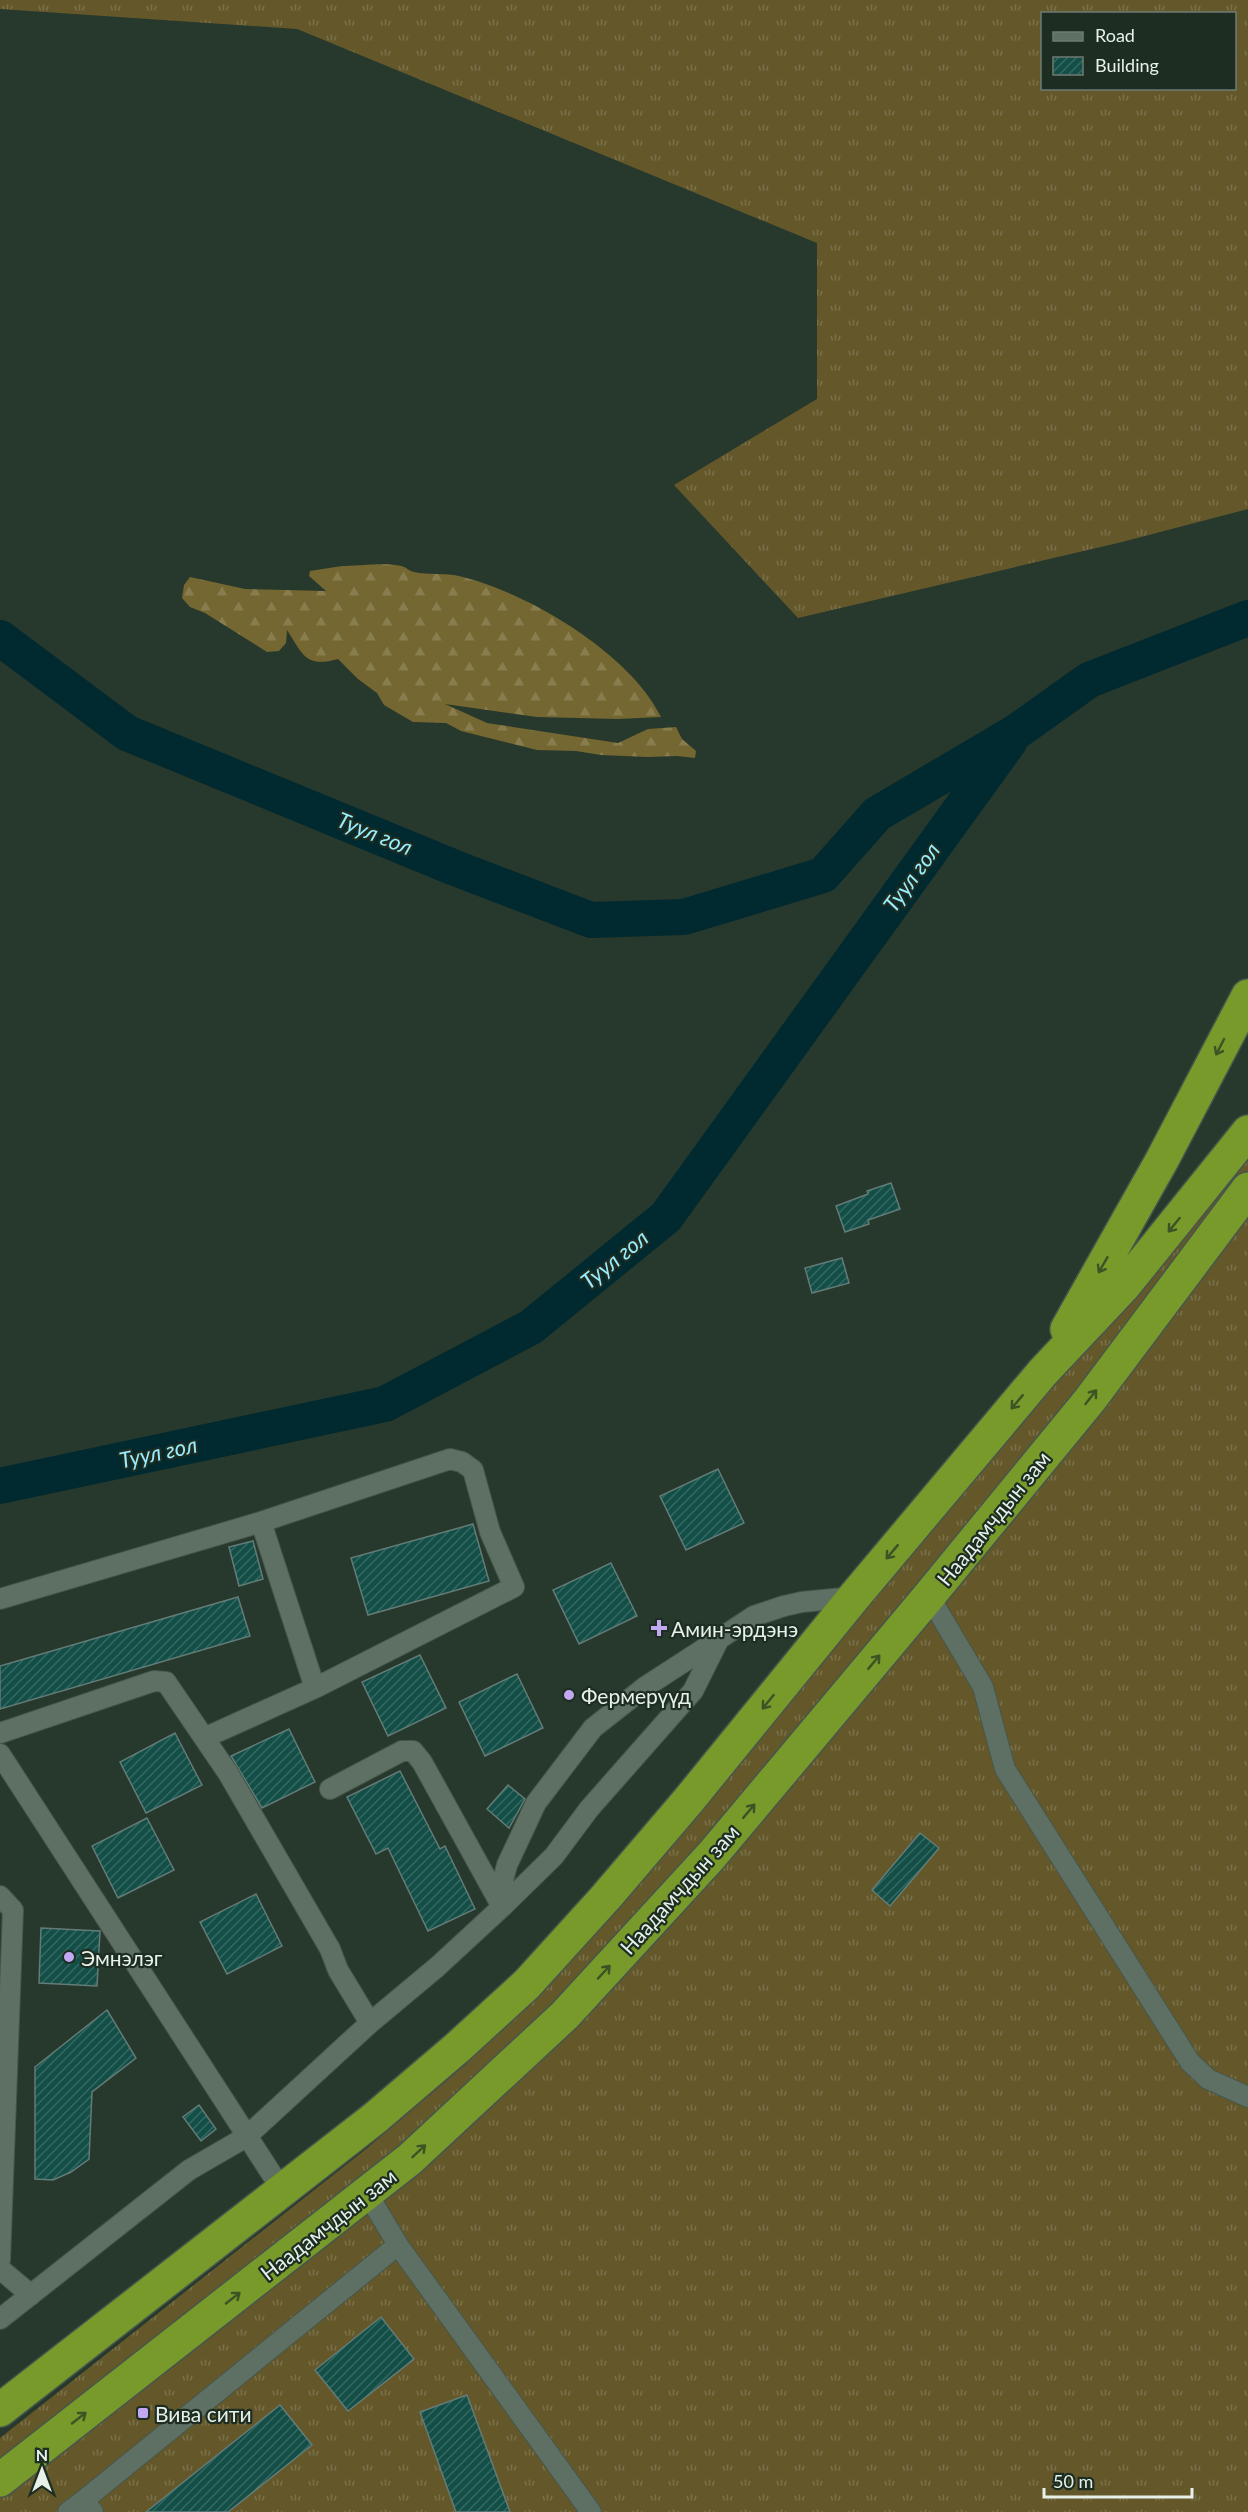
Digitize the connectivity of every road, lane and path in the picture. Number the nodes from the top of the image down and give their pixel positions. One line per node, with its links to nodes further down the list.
1 (1248, 996): 6 (highway, one-way to 6)
2 (1248, 1132): 4 (highway)
3 (1248, 1138): 4 (highway)
4 (1212, 1180): 6 (highway, one-way to 6)
5 (1248, 1189): 8 (highway, Наадамчдын зам, one-way to 5)
6 (1042, 1372): 9 (highway, one-way to 9)
7 (261, 1522): 10 (street); 12 (street); 12 (street)
8 (929, 1596): 21 (street); 24 (highway, Наадамчдын зам, one-way to 8)
9 (854, 1597): 11 (street); 23 (highway, one-way to 23)
10 (0, 1599)
11 (719, 1640): 18 (street); 18 (street)
12 (315, 1688): 14 (street)
13 (0, 1733): 14 (street)
14 (204, 1738): 19 (street)
15 (0, 1754): 22 (street)
16 (330, 1789): 18 (street)
17 (0, 1896): 20 (street)
18 (502, 1907): 19 (street)
19 (369, 2024): 22 (street)
20 (3, 2097): 26 (street)
21 (1248, 2097)
22 (246, 2137): 23 (street); 28 (street)
23 (282, 2190): 30 (highway)
24 (367, 2193): 25 (street); 31 (highway, Наадамчдын зам, one-way to 24)
25 (398, 2245): 32 (street); 33 (street)
26 (0, 2260)
27 (0, 2269): 28 (street)
28 (31, 2295): 29 (street)
29 (0, 2319)
30 (0, 2410)
31 (0, 2480)
32 (82, 2508)
33 (591, 2512)

